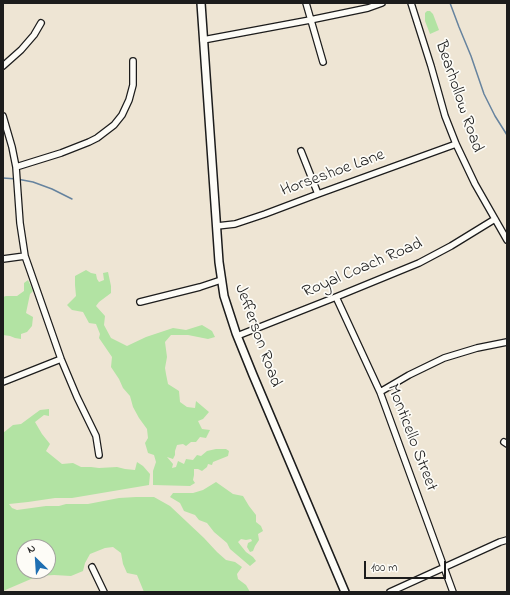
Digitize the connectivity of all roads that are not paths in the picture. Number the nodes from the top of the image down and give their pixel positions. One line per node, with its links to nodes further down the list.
1 (201, 3): 7 (street, Jefferson Road)
2 (306, 3): 5 (street)
3 (382, 3): 5 (street)
4 (411, 3): 12 (street, Bearhollow Road)
5 (310, 20): 7 (street); 9 (street)
6 (42, 23): 10 (street)
7 (203, 40): 17 (street, Jefferson Road)
8 (133, 61): 14 (street)
9 (323, 62)
10 (3, 66)
11 (3, 116): 14 (street)
12 (456, 144): 15 (street, Horseshoe Lane); 16 (street, Bearhollow Road)
13 (301, 151): 15 (street)
14 (16, 167): 19 (street)
15 (318, 194): 17 (street, Horseshoe Lane)
16 (495, 219): 18 (street, Bearhollow Road); 22 (street, Royal Coach Road)
17 (217, 226): 21 (street, Jefferson Road)
18 (507, 240)
19 (25, 256): 20 (street); 26 (street)
20 (3, 259)
21 (221, 280): 23 (street); 24 (street, Jefferson Road)
22 (336, 298): 24 (street, Royal Coach Road); 28 (street, Monticello Street)
23 (140, 302)
24 (237, 336): 34 (street, Jefferson Road)
25 (507, 342): 28 (street)
26 (61, 359): 27 (street); 29 (street)
27 (3, 382)
28 (380, 392): 32 (street, Monticello Street)
29 (99, 455)
30 (507, 540): 32 (street)
31 (92, 566): 33 (street)
32 (445, 568): 35 (street); 36 (street, Monticello Street)
33 (104, 592)
34 (345, 592)
35 (390, 592)
36 (454, 592)

